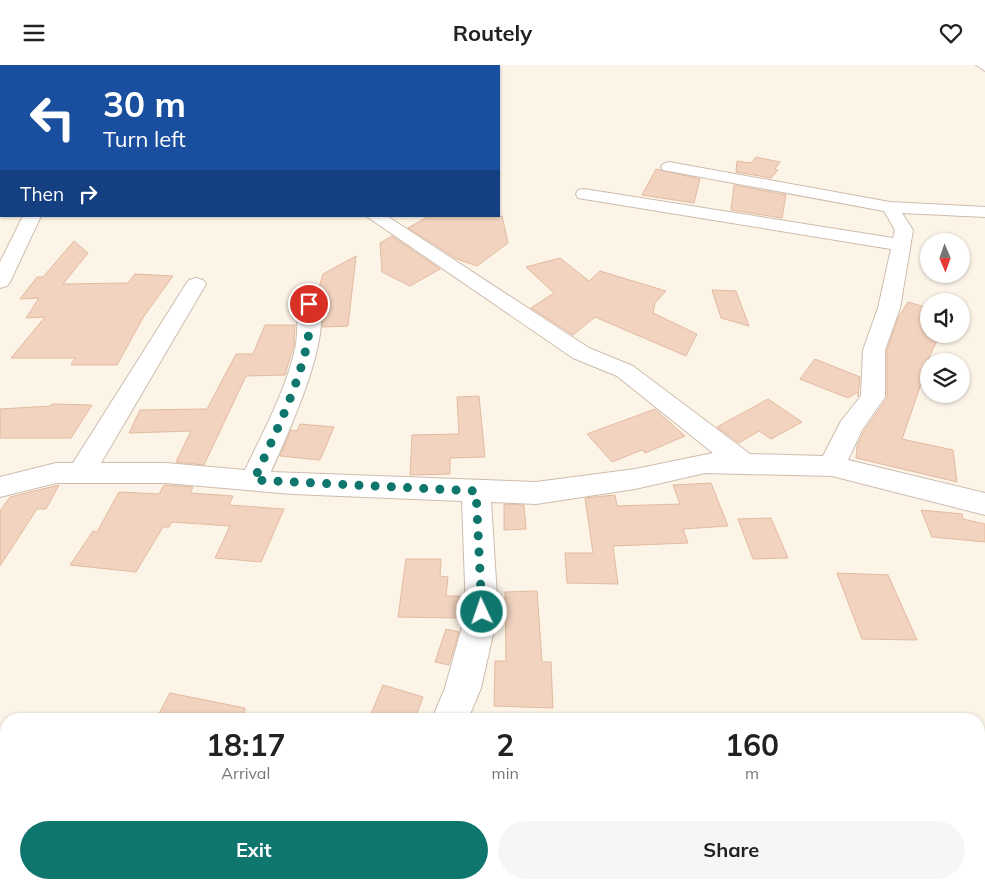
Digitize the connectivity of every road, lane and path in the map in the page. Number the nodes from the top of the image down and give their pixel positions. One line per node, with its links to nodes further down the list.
1 (982, 65): 2 (street)
2 (985, 67)
3 (669, 167): 5 (street)
4 (584, 194): 9 (street)
5 (890, 207): 6 (street); 9 (street)
6 (985, 212)
7 (32, 217): 10 (street)
8 (377, 217): 13 (street)
9 (902, 245): 14 (street)
10 (0, 283)
11 (196, 284): 15 (street)
12 (309, 304): 16 (street)
13 (744, 464): 14 (street); 18 (street)
14 (832, 466): 19 (street)
15 (81, 473): 16 (street); 17 (street)
16 (254, 480): 18 (street)
17 (0, 487)
18 (476, 491): 20 (street)
19 (985, 504)
20 (453, 713)

